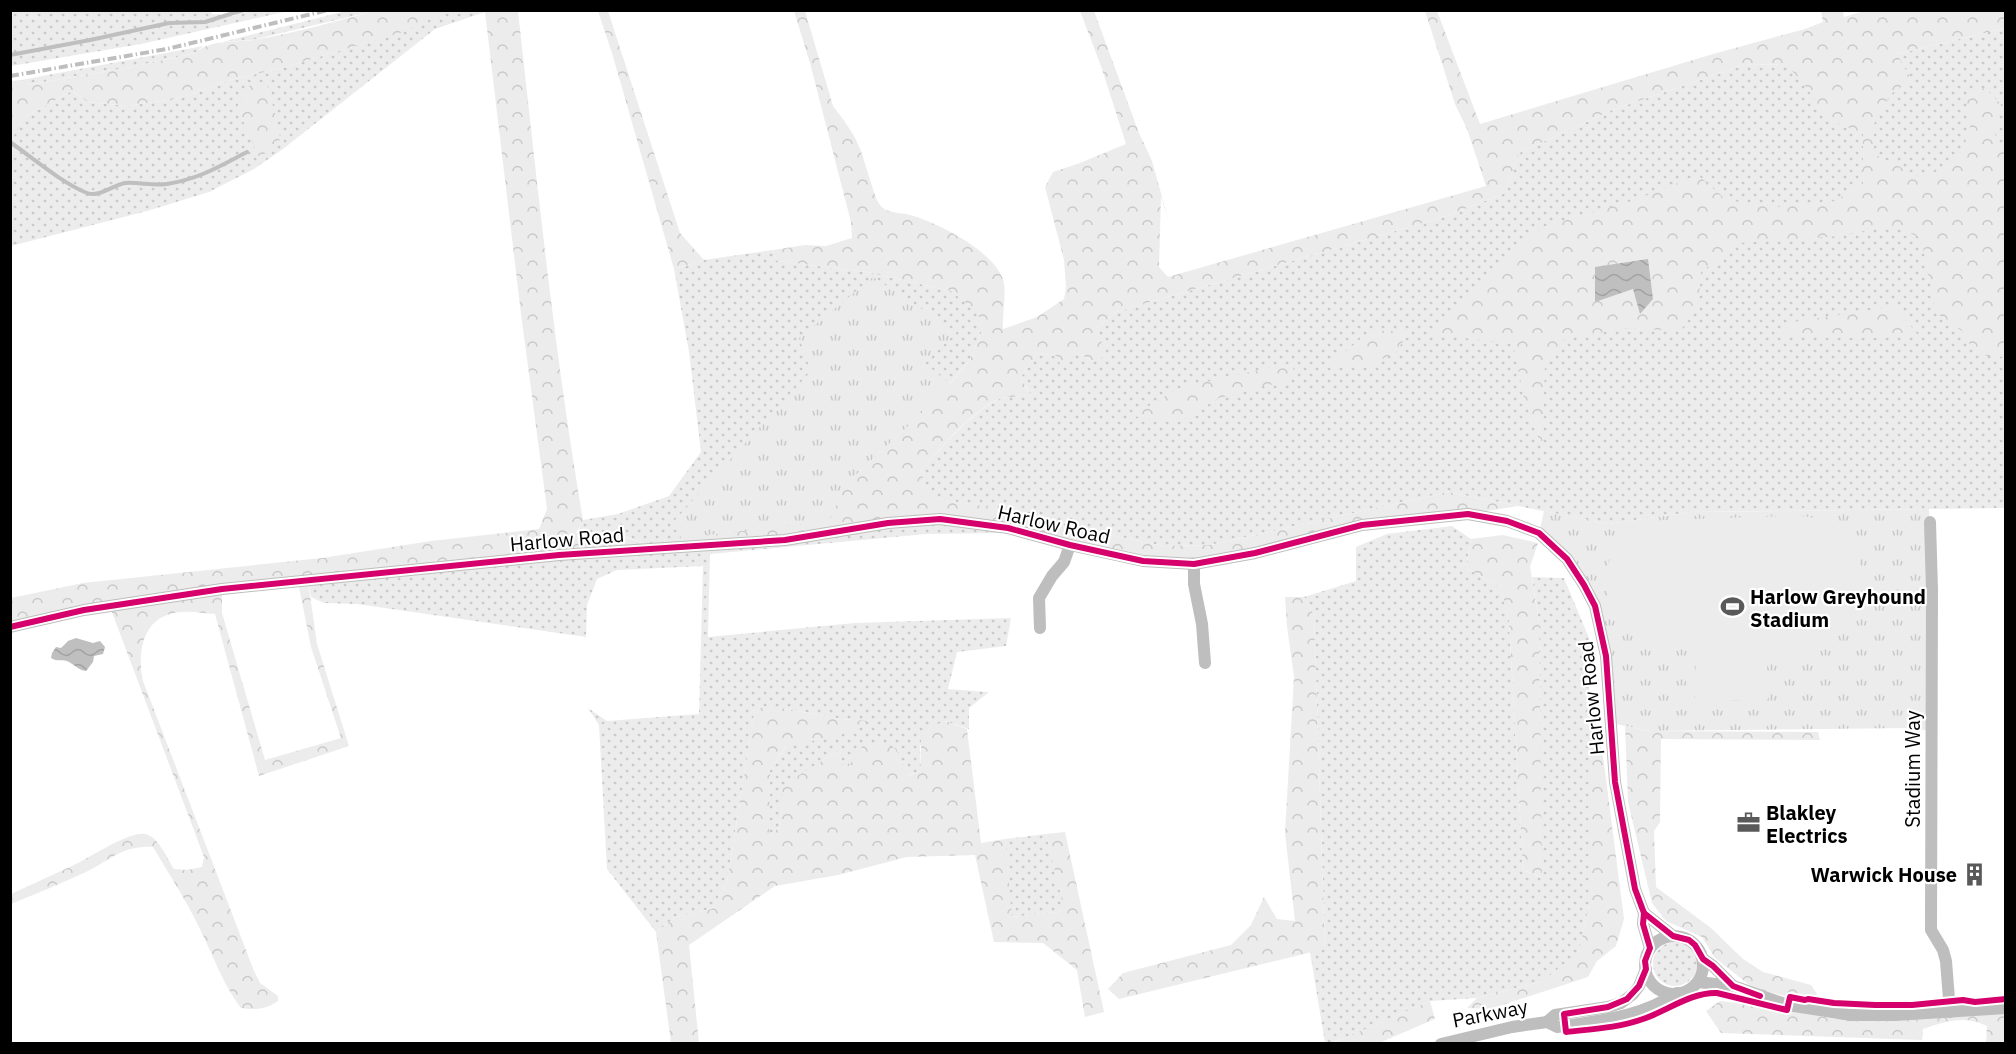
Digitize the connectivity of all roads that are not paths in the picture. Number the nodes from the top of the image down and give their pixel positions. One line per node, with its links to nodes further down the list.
1 (1930, 522): 16 (street, Stadium Way)
2 (1070, 545): 3 (street, Harlow Road); 4 (street, Harlow Road); 5 (street)
3 (1194, 564): 6 (street); 7 (street, Harlow Road)
4 (10, 627)
5 (1040, 628)
6 (1205, 663)
7 (1644, 913): 8 (street); 9 (street, Harlow Road)
8 (1673, 936): 9 (street); 10 (street)
9 (1650, 948): 11 (street)
10 (1703, 959): 12 (street); 13 (street)
11 (1646, 969): 14 (street); 17 (street, Parkway)
12 (1698, 982): 13 (street); 14 (street)
13 (1734, 986): 16 (street)
14 (1677, 993): 17 (street, Parkway)
15 (2006, 1008): 16 (street)
16 (1950, 1012)
17 (1547, 1022): 18 (street, Parkway)
18 (1441, 1044)

